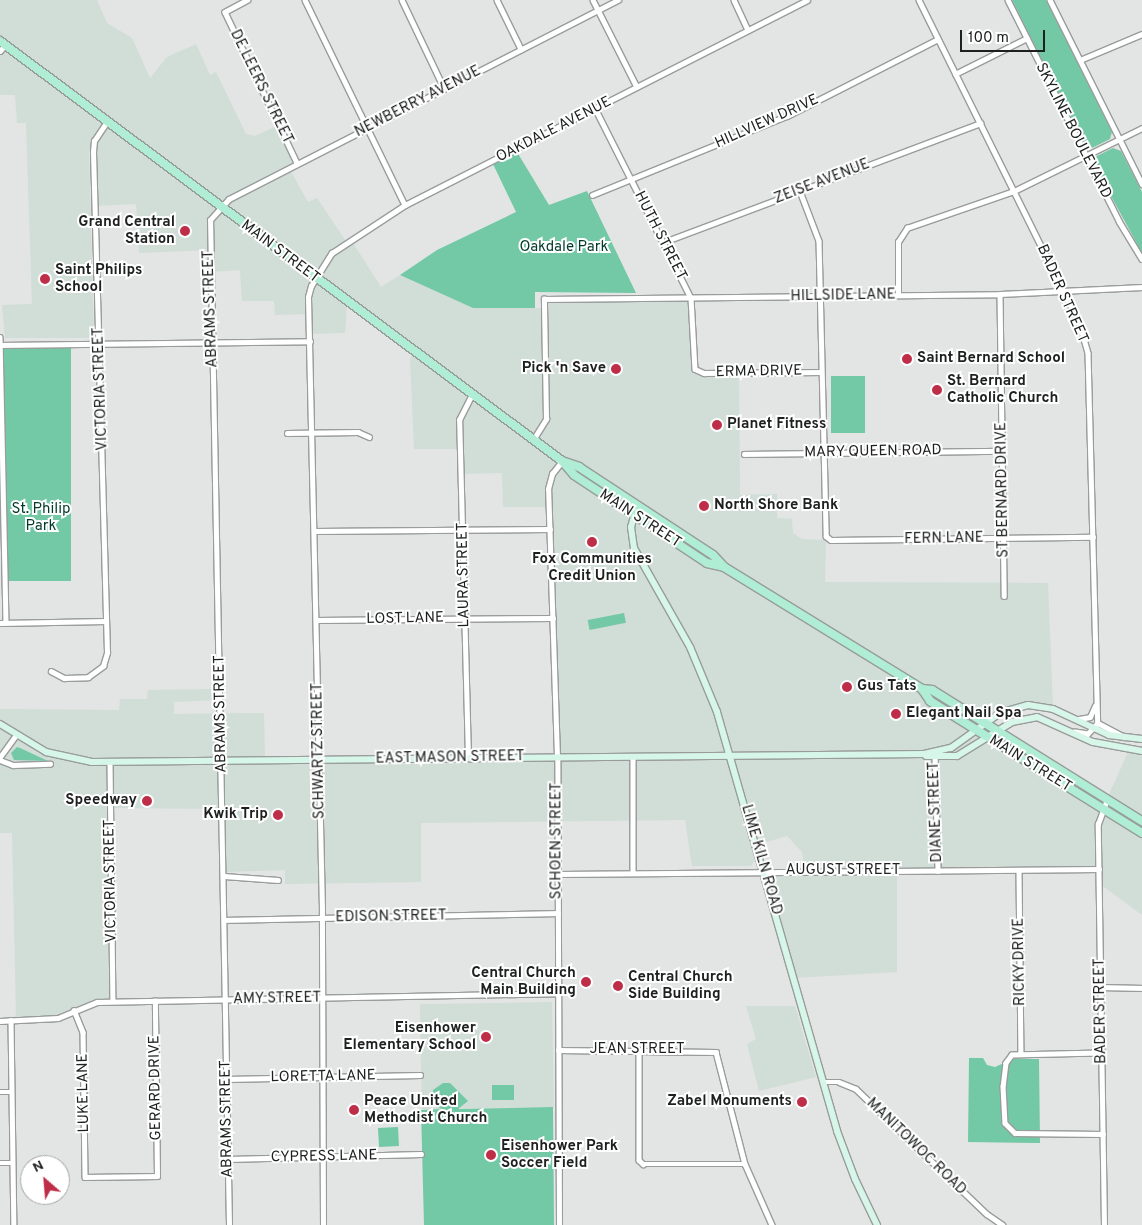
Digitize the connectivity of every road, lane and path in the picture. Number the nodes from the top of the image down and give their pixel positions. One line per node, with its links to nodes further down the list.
1 (248, 0): 30 (street, DE LEERS STREET)
2 (305, 0): 26 (street)
3 (402, 0): 22 (street)
4 (497, 0): 18 (street)
5 (593, 0): 12 (street)
6 (618, 0): 12 (street, NEWBERRY AVENUE)
7 (734, 0): 13 (street)
8 (807, 0): 13 (street, OAKDALE AVENUE)
9 (919, 0): 15 (street, BADER STREET)
10 (1008, 0): 16 (street, SKYLINE BOULEVARD)
11 (1050, 0): 19 (street)
12 (598, 10): 18 (street, NEWBERRY AVENUE); 21 (street)
13 (748, 30): 21 (street, OAKDALE AVENUE)
14 (1142, 34): 19 (street)
15 (938, 38): 20 (street, BADER STREET); 31 (street, HILLVIEW DRIVE)
16 (1027, 38): 20 (street); 29 (street, SKYLINE BOULEVARD)
17 (2, 46): 24 (main road, MAIN STREET)
18 (521, 49): 22 (street, NEWBERRY AVENUE)
19 (1080, 60): 28 (street)
20 (955, 74): 25 (street, BADER STREET)
21 (637, 87): 23 (street, OAKDALE AVENUE)
22 (444, 88): 26 (street, NEWBERRY AVENUE)
23 (595, 108): 31 (street, HUTH STREET); 36 (street, OAKDALE AVENUE)
24 (106, 122): 37 (main road, MAIN STREET); 50 (street, VICTORIA STREET)
25 (980, 122): 33 (street, ZEISE AVENUE); 34 (street, BADER STREET)
26 (367, 128): 30 (street, NEWBERRY AVENUE); 36 (street)
27 (1142, 128): 28 (street)
28 (1120, 139): 29 (street); 32 (street)
29 (1086, 156): 34 (street); 39 (street, SKYLINE BOULEVARD)
30 (297, 163): 37 (street, NEWBERRY AVENUE)
31 (632, 179): 35 (street, HILLVIEW DRIVE); 38 (street, HUTH STREET)
32 (1142, 184)
33 (800, 191): 38 (street, ZEISE AVENUE); 45 (street)
34 (1014, 191): 42 (street, BADER STREET); 44 (street)
35 (592, 195)
36 (406, 205): 40 (street, OAKDALE AVENUE)
37 (220, 207): 40 (main road, MAIN STREET); 49 (street, ABRAMS STREET)
38 (664, 242): 46 (street, HUTH STREET)
39 (1142, 259)
40 (315, 278): 48 (street, SCHWARTZ STREET); 54 (main road, MAIN STREET)
41 (1142, 287): 42 (street, HILLSIDE LANE)
42 (1062, 289): 43 (street, HILLSIDE LANE); 70 (street, BADER STREET)
43 (1000, 294): 44 (street, HILLSIDE LANE); 60 (street, ST BERNARD DRIVE)
44 (898, 295): 45 (street, HILLSIDE LANE)
45 (820, 296): 46 (street, HILLSIDE LANE); 53 (street)
46 (691, 298): 52 (street, HUTH STREET); 59 (street, HILLSIDE LANE)
47 (0, 337): 51 (street)
48 (310, 341): 49 (street); 55 (street, SCHWARTZ STREET)
49 (212, 342): 50 (street); 100 (street, ABRAMS STREET)
50 (100, 343): 51 (street); 77 (street, VICTORIA STREET)
51 (0, 345): 57 (street)
52 (697, 370): 53 (street, ERMA DRIVE)
53 (822, 372): 61 (street)
54 (472, 395): 59 (main road, MAIN STREET); 66 (street, LAURA STREET)
55 (312, 432): 56 (street); 58 (street); 68 (street, SCHWARTZ STREET)
56 (287, 433)
57 (1, 436): 69 (street)
58 (369, 437)
59 (533, 440): 63 (main road, MAIN STREET)
60 (1002, 451): 61 (street, MARY QUEEN ROAD); 71 (street, ST BERNARD DRIVE)
61 (823, 453): 62 (street, MARY QUEEN ROAD); 71 (street, FERN LANE)
62 (744, 454)
63 (562, 461): 64 (main road, MAIN STREET); 65 (main road, MAIN STREET); 67 (street, SCHOEN STREET)
64 (637, 505): 65 (main road); 72 (main road, MAIN STREET)
65 (632, 515): 72 (main road, MAIN STREET); 93 (main road, LIME KILN ROAD)
66 (462, 529): 67 (street); 68 (street); 75 (street, LAURA STREET)
67 (550, 529): 74 (street, SCHOEN STREET)
68 (314, 531): 76 (street, SCHWARTZ STREET)
69 (2, 533): 78 (street)
70 (1093, 537): 71 (street, FERN LANE); 81 (street, BADER STREET)
71 (1004, 538): 73 (street, ST BERNARD DRIVE)
72 (724, 567): 80 (main road, MAIN STREET)
73 (1004, 596)
74 (553, 618): 75 (street, LOST LANE); 98 (street, SCHOEN STREET)
75 (465, 619): 76 (street, LOST LANE); 97 (street, LAURA STREET)
76 (316, 620): 99 (street, SCHWARTZ STREET)
77 (106, 621): 78 (street); 79 (street, VICTORIA STREET)
78 (3, 622)
79 (51, 671)
80 (922, 689): 84 (main road, MAIN STREET); 86 (main road, MAIN STREET)
81 (1096, 704): 82 (street); 85 (street, BADER STREET)
82 (1070, 718): 84 (main road, EAST MASON STREET); 85 (main road, EAST MASON STREET)
83 (0, 724): 89 (main road, EAST MASON STREET)
84 (985, 724): 86 (main road, EAST MASON STREET); 87 (main road, MAIN STREET)
85 (1097, 726): 88 (street); 91 (main road, EAST MASON STREET)
86 (977, 731): 90 (main road, MAIN STREET); 94 (main road, EAST MASON STREET)
87 (997, 732): 88 (main road, EAST MASON STREET); 90 (main road, EAST MASON STREET); 103 (main road, MAIN STREET)
88 (1071, 732): 92 (main road, EAST MASON STREET)
89 (15, 736): 96 (street); 101 (main road, EAST MASON STREET)
90 (988, 738): 94 (main road, EAST MASON STREET); 104 (main road, MAIN STREET)
91 (1142, 739)
92 (1142, 751)
93 (730, 754): 94 (main road, EAST MASON STREET); 95 (main road, EAST MASON STREET); 110 (main road, LIME KILN ROAD)
94 (935, 755): 109 (street, DIANE STREET)
95 (633, 756): 98 (main road, EAST MASON STREET); 111 (street)
96 (0, 758): 102 (street)
97 (468, 758): 98 (main road, EAST MASON STREET); 99 (main road, EAST MASON STREET)
98 (557, 758): 112 (street, SCHOEN STREET)
99 (320, 760): 100 (main road, EAST MASON STREET); 116 (street, SCHWARTZ STREET)
100 (222, 761): 101 (main road, EAST MASON STREET); 113 (street, ABRAMS STREET)
101 (110, 762): 123 (street, VICTORIA STREET)
102 (50, 764)
103 (1107, 799): 104 (street, BADER STREET); 105 (main road, MAIN STREET)
104 (1102, 808): 106 (main road, MAIN STREET); 107 (street, BADER STREET)
105 (1142, 820)
106 (1142, 833)
107 (1099, 869): 108 (street, AUGUST STREET); 118 (street, BADER STREET)
108 (1019, 870): 109 (street, AUGUST STREET); 131 (street, RICKY DRIVE)
109 (938, 871): 110 (street, AUGUST STREET)
110 (765, 872): 111 (street, AUGUST STREET); 135 (main road, LIME KILN ROAD)
111 (633, 873): 112 (street, AUGUST STREET)
112 (558, 874): 115 (street, SCHOEN STREET)
113 (224, 876): 114 (street); 117 (street, ABRAMS STREET)
114 (278, 880)
115 (558, 913): 116 (street, EDISON STREET); 120 (street, SCHOEN STREET)
116 (322, 918): 117 (street, EDISON STREET); 121 (street, SCHWARTZ STREET)
117 (224, 920): 122 (street, ABRAMS STREET)
118 (1101, 987): 119 (street); 130 (street, BADER STREET)
119 (1142, 988)
120 (558, 993): 121 (street, AMY STREET); 128 (street, SCHOEN STREET)
121 (322, 998): 122 (street, AMY STREET); 133 (street, SCHWARTZ STREET)
122 (225, 1000): 124 (street, AMY STREET); 134 (street, ABRAMS STREET)
123 (113, 1001): 124 (street, AMY STREET); 125 (street, AMY STREET)
124 (155, 1001): 145 (street, GERARD DRIVE)
125 (74, 1010): 127 (street, AMY STREET); 145 (street, LUKE LANE)
126 (0, 1020): 127 (street, AMY STREET)
127 (11, 1020): 137 (street)
128 (558, 1050): 129 (street, JEAN STREET); 149 (street, SCHOEN STREET)
129 (639, 1050): 144 (street, JEAN STREET); 144 (street)
130 (1102, 1053): 131 (street); 138 (street, BADER STREET)
131 (1021, 1054): 138 (street)
132 (420, 1075): 133 (street, LORETTA LANE)
133 (322, 1077): 134 (street, LORETTA LANE); 140 (street, SCHWARTZ STREET)
134 (226, 1079): 141 (street, ABRAMS STREET)
135 (824, 1082): 151 (main road, LIME KILN ROAD); 152 (street, MANITOWOC ROAD)
136 (0, 1092): 137 (street)
137 (12, 1092): 143 (street)
138 (1102, 1134): 153 (street, BADER STREET)
139 (421, 1154): 140 (street, CYPRESS LANE)
140 (322, 1157): 141 (street, CYPRESS LANE); 148 (street, SCHWARTZ STREET)
141 (228, 1159): 147 (street, ABRAMS STREET)
142 (0, 1163): 143 (street)
143 (13, 1163): 146 (street)
144 (745, 1164): 150 (street)
145 (86, 1177)
146 (14, 1225)
147 (228, 1225)
148 (323, 1225)
149 (559, 1225)
150 (772, 1225)
151 (877, 1225)
152 (1004, 1225)
153 (1104, 1225)

